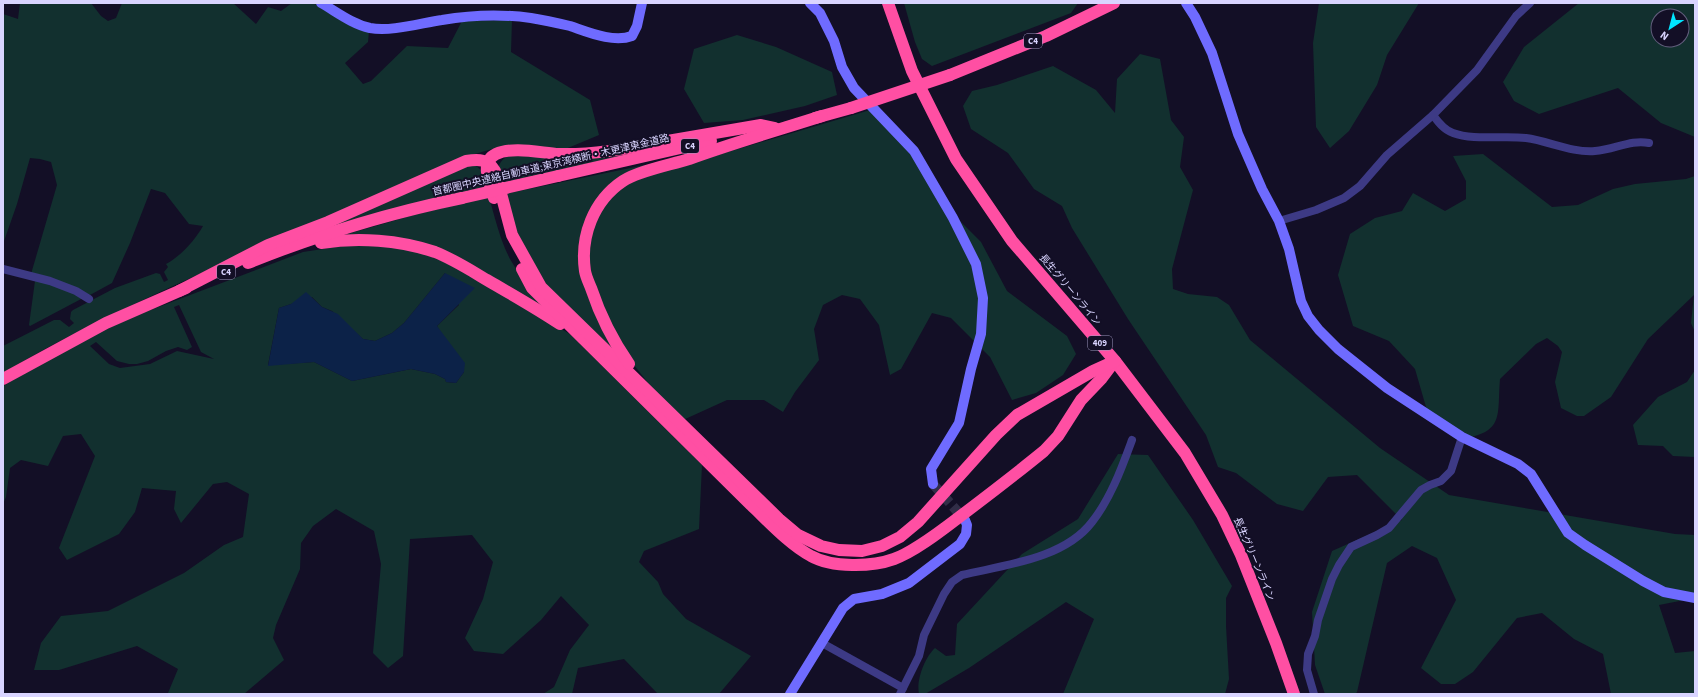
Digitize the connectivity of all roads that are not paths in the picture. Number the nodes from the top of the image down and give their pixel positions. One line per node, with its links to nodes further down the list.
1 (321, 3): 2 (street)
2 (642, 3)
3 (810, 3): 24 (street)
4 (888, 3): 19 (highway, 長生グリーンライン / 409)
5 (1114, 3): 9 (highway, 首都圏中央連絡自動車道;東京湾横断・木更津東金道路 / C4, bridge)
6 (1186, 3): 13 (street)
7 (1530, 3): 8 (street)
8 (1433, 115): 11 (street); 13 (street)
9 (822, 116): 10 (highway, 首都圏中央連絡自動車道;東京湾横断・木更津東金道路 / C4); 21 (highway)
10 (775, 128): 12 (highway); 14 (highway, 首都圏中央連絡自動車道;東京湾横断・木更津東金道路 / C4, bridge)
11 (1650, 142)
12 (488, 163): 16 (highway); 18 (highway); 21 (highway)
13 (1279, 221): 22 (street)
14 (267, 256): 16 (highway, 首都圏中央連絡自動車道;東京湾横断・木更津東金道路 / C4); 18 (highway)
15 (3, 269): 17 (street)
16 (179, 291): 20 (highway, 首都圏中央連絡自動車道;東京湾横断・木更津東金道路 / C4)
17 (89, 299)
18 (578, 335): 19 (highway)
19 (1115, 361): 21 (highway); 30 (highway, 長生グリーンライン / 409)
20 (3, 379)
21 (646, 389)
22 (1462, 437): 26 (street); 31 (street)
23 (1132, 440): 28 (street)
24 (933, 484)
25 (965, 520): 27 (street)
26 (1695, 598)
27 (822, 643): 28 (street); 29 (street)
28 (901, 691)
29 (790, 694)
30 (1294, 694)
31 (1314, 694)

